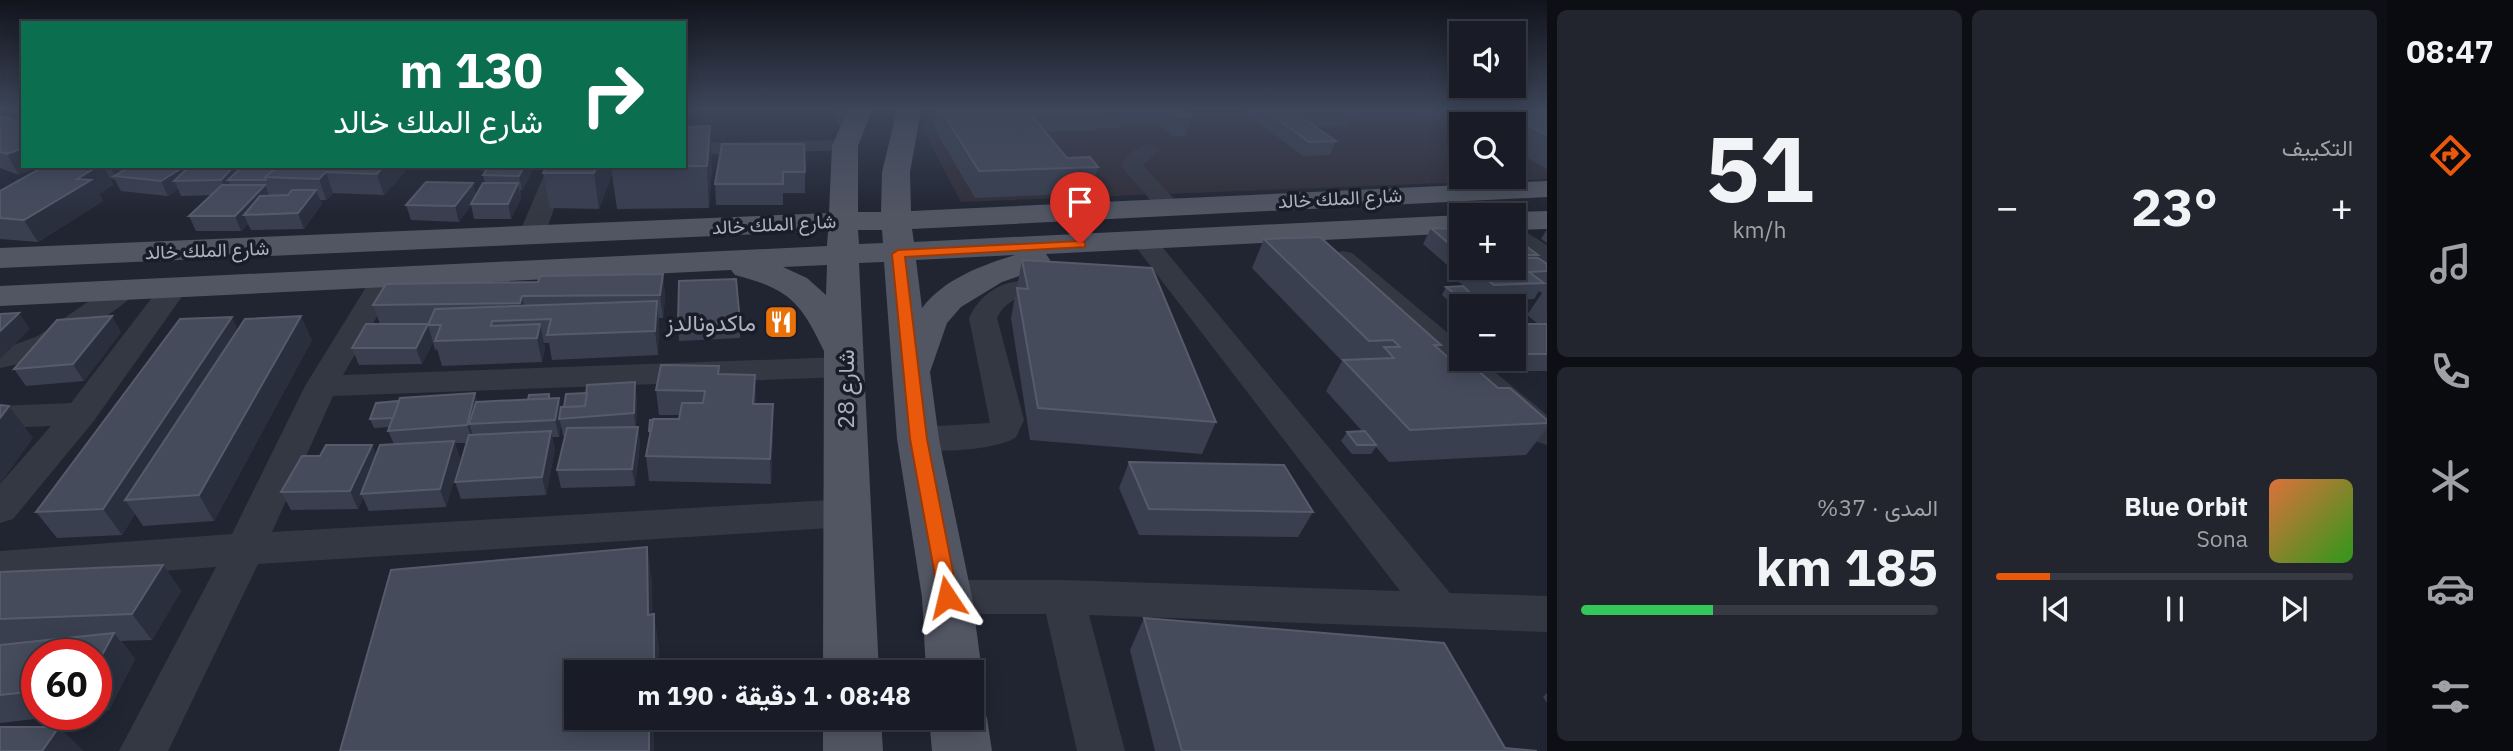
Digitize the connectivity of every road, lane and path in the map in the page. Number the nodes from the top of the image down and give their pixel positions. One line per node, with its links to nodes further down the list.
1 (709, 145): 4 (street)
2 (848, 145): 12 (main road, شارع 28)
3 (902, 145): 7 (main road)
4 (686, 149)
5 (1148, 150): 9 (street)
6 (558, 168): 16 (street)
7 (896, 172): 10 (main road); 17 (main road)
8 (1547, 189): 9 (main road, شارع الملك خالد)
9 (1168, 206): 10 (main road, شارع الملك خالد)
10 (993, 214): 17 (main road, شارع الملك خالد)
11 (1547, 220): 13 (main road)
12 (844, 221): 16 (main road, شارع الملك خالد); 17 (main road, شارع الملك خالد); 23 (main road, شارع الملك خالد); 30 (main road, شارع 28)
13 (1526, 221)
14 (1449, 225): 15 (main road, شارع الملك خالد)
15 (1312, 232): 18 (main road, شارع الملك خالد); 35 (street)
16 (531, 236): 22 (main road, شارع الملك خالد)
17 (897, 237): 19 (main road, شارع الملك خالد); 31 (main road)
18 (1144, 241): 19 (main road, شارع الملك خالد); 43 (street)
19 (1106, 243): 31 (main road)
20 (1526, 243): 21 (street)
21 (1547, 257)
22 (0, 258)
23 (696, 261): 24 (main road, شارع الملك خالد); 30 (main road)
24 (386, 277): 26 (main road, شارع الملك خالد); 32 (street)
25 (1091, 283): 36 (street)
26 (174, 288): 27 (main road, شارع الملك خالد); 33 (street)
27 (124, 290): 28 (main road, شارع الملك خالد); 29 (street)
28 (0, 296)
29 (0, 359)
30 (844, 360): 32 (street); 38 (main road, شارع 28)
31 (911, 374): 36 (main road)
32 (321, 386): 39 (street)
33 (81, 414): 34 (street); 37 (street)
34 (0, 417)
35 (1547, 433)
36 (918, 439): 41 (main road)
37 (0, 509)
38 (847, 513): 39 (street); 45 (main road, شارع 28)
39 (245, 549): 40 (street); 49 (street)
40 (0, 568)
41 (947, 597): 42 (street); 46 (main road)
42 (1063, 597): 43 (street); 52 (street)
43 (1439, 610): 44 (street)
44 (1547, 614)
45 (851, 660)
46 (953, 660)
47 (852, 730): 50 (main road)
48 (959, 730): 51 (main road)
49 (143, 751)
50 (853, 751)
51 (962, 751)
52 (1101, 751)

